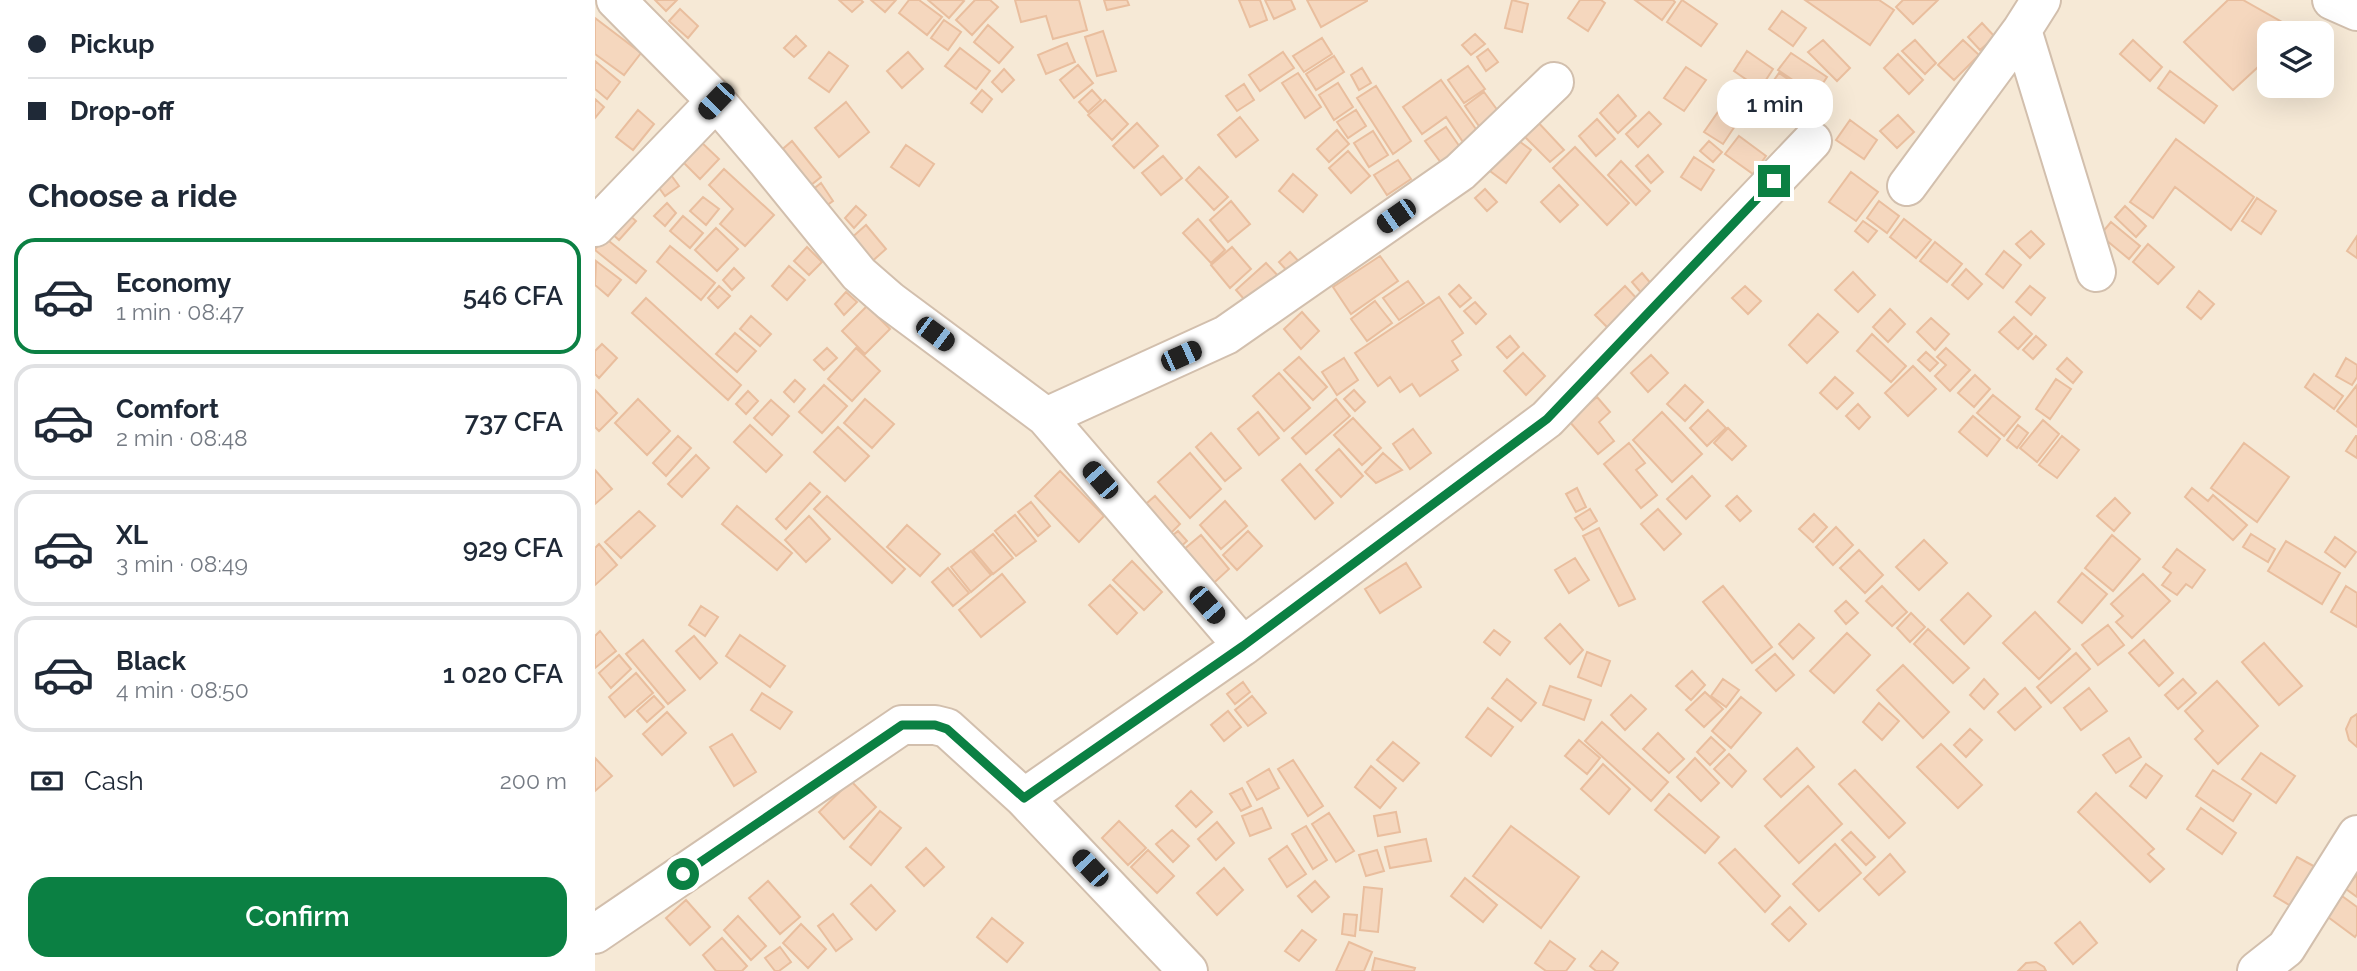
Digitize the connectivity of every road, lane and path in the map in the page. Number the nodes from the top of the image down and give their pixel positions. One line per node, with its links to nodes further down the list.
1 (616, 0): 6 (street)
2 (2332, 0): 3 (street)
3 (2357, 11)
4 (2031, 15): 8 (street); 10 (street)
5 (1554, 82): 11 (street)
6 (716, 101): 9 (street); 11 (street)
7 (1812, 141): 12 (street)
8 (1907, 186)
9 (595, 227)
10 (2096, 272)
11 (1046, 417): 12 (street)
12 (1243, 646): 13 (street)
13 (1024, 798): 15 (street); 16 (street)
14 (2357, 835): 17 (street)
15 (595, 933)
16 (1188, 971)
17 (2257, 971)

